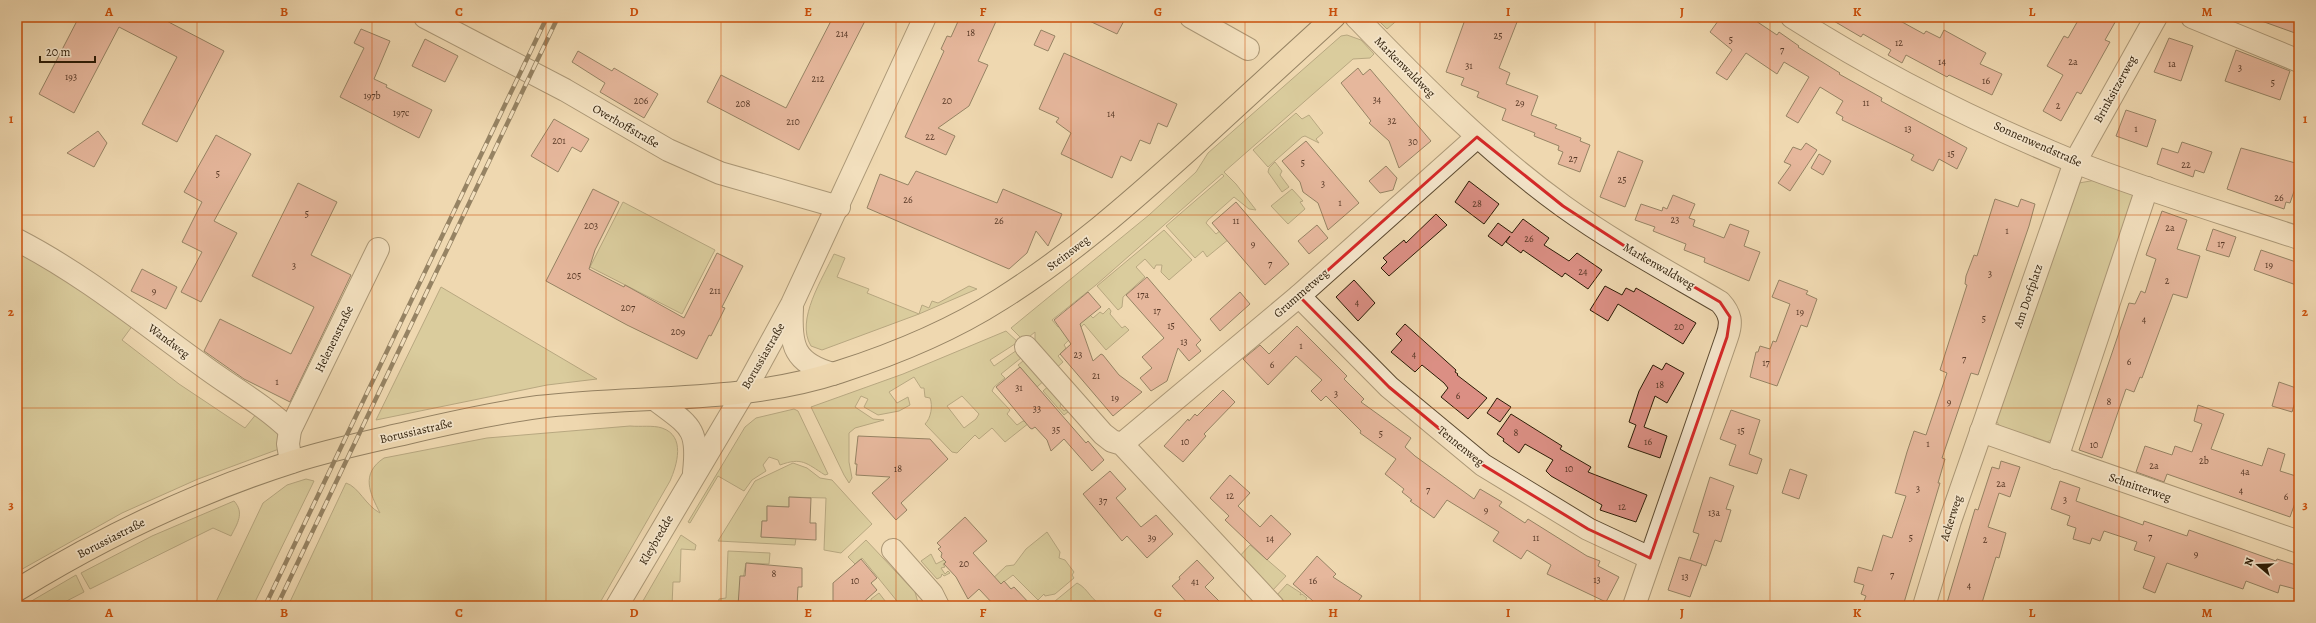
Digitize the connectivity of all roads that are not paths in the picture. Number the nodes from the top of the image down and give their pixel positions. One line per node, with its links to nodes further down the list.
1 (426, 17): 14 (street, Overhoffstraße)
2 (925, 17): 14 (street, Borussiastraße)
3 (1191, 17): 9 (street)
4 (1334, 17): 21 (main road, Steinsweg)
5 (1356, 17): 11 (street, Markenwaldweg)
6 (1792, 17): 12 (street, Sonnenwendstraße)
7 (2156, 17): 12 (street, Brinksitzerweg)
8 (2192, 17): 10 (street)
9 (1248, 49)
10 (2299, 61)
11 (1477, 137): 18 (street, Grummetweg); 32 (street, Markenwaldweg)
12 (2075, 162): 13 (street, Sonnenwendstraße); 25 (street, Am Dorfplatz)
13 (2147, 188): 15 (street, Sonnenwendstraße); 27 (street)
14 (839, 207): 19 (street, Borussiastraße)
15 (2299, 238)
16 (17, 240): 24 (street, Wandweg)
17 (378, 249): 24 (street, Helenenstraße)
18 (1299, 296): 26 (street, Grummetweg); 32 (street, Tennenweg)
19 (792, 304): 21 (street, Borussiastraße); 22 (street, Borussiastraße)
20 (1026, 347): 26 (street)
21 (833, 374): 22 (main road, Steinsweg)
22 (744, 392): 23 (main road, Borussiastraße); 29 (street, Kleybredde)
23 (657, 401): 28 (main road, Borussiastraße); 29 (street, Kleybredde)
24 (290, 430): 28 (street)
25 (1981, 431): 27 (street, Schnitterweg); 38 (street, Ackerweg)
26 (1122, 444): 36 (street)
27 (2057, 458): 30 (street, Schnitterweg)
28 (292, 462): 33 (main road, Borussiastraße)
29 (694, 474): 34 (street, Kleybredde)
30 (2299, 542)
31 (893, 550): 35 (street)
32 (1650, 558): 37 (street, Markenwaldweg)
33 (17, 590)
34 (617, 606)
35 (938, 606)
36 (1273, 606)
37 (1634, 606)
38 (1924, 606)

